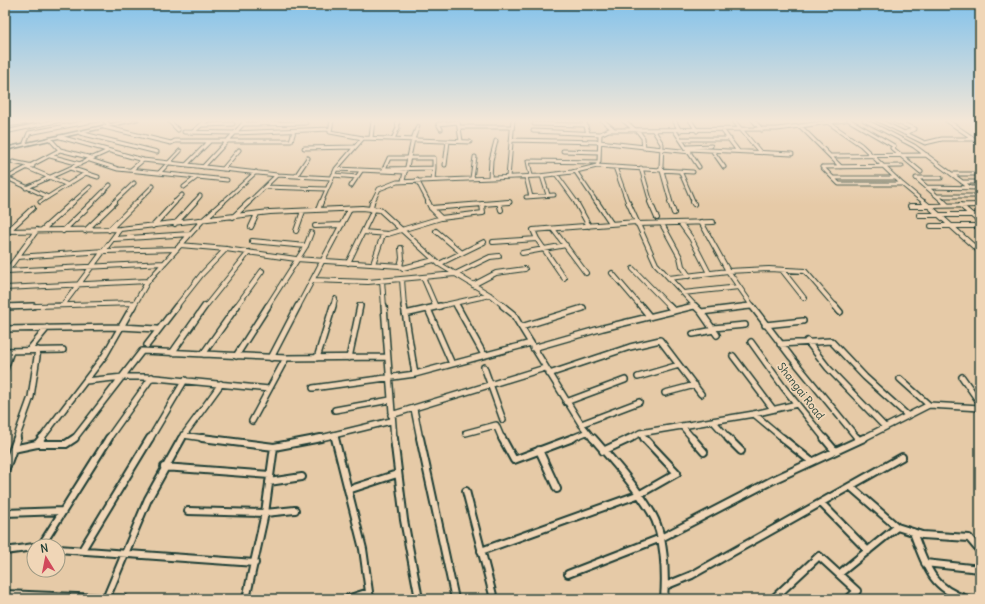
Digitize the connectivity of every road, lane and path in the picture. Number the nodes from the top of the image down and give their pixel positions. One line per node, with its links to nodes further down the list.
1 (98, 148): 25 (street)
2 (142, 148): 29 (street)
3 (203, 148): 47 (street)
4 (221, 148): 53 (street)
5 (354, 148): 62 (street)
6 (410, 148): 41 (street)
7 (447, 148): 48 (street)
8 (494, 148): 90 (street)
9 (511, 148): 88 (street)
10 (599, 148): 30 (street)
11 (646, 148): 24 (street)
12 (708, 148): 21 (street)
13 (712, 148): 56 (street)
14 (714, 148): 28 (street)
15 (736, 148): 28 (street)
16 (757, 148): 31 (street)
17 (823, 148): 34 (street)
18 (863, 148): 35 (street)
19 (892, 148): 36 (street)
20 (917, 148): 37 (street)
21 (688, 149): 24 (street); 55 (street)
22 (60, 150): 33 (street); 40 (street)
23 (238, 150): 61 (street)
24 (665, 150): 63 (street)
25 (108, 151): 40 (street); 42 (street)
26 (180, 151): 44 (street)
27 (563, 151): 30 (street)
28 (738, 151): 31 (street)
29 (157, 152)
30 (599, 152): 46 (street)
31 (760, 152): 32 (street)
32 (792, 154)
33 (50, 156): 45 (street); 49 (street)
34 (831, 156): 35 (street); 50 (street)
35 (873, 156): 36 (street); 51 (street)
36 (901, 156): 37 (street); 71 (street)
37 (927, 156): 76 (street)
38 (475, 157): 89 (street)
39 (308, 158): 80 (street)
40 (91, 159): 45 (street); 64 (street)
41 (408, 159): 59 (street); 65 (street); 65 (street)
42 (143, 160): 44 (street); 64 (street)
43 (13, 162): 49 (street)
44 (169, 163): 47 (street); 73 (street)
45 (80, 164): 58 (street)
46 (598, 164): 54 (street); 69 (street); 81 (street)
47 (186, 165): 53 (street)
48 (445, 165)
49 (32, 166): 57 (street)
50 (841, 166): 51 (street); 91 (street)
51 (883, 166): 52 (street); 92 (street)
52 (902, 166)
53 (203, 167): 61 (street)
54 (615, 167): 60 (street); 155 (street)
55 (699, 167)
56 (724, 167)
57 (28, 168): 78 (street); 83 (street)
58 (70, 168): 74 (street); 83 (street)
59 (434, 168): 65 (street); 97 (street)
60 (641, 168): 63 (street); 149 (street)
61 (223, 169): 68 (street)
62 (336, 169): 66 (street); 86 (street)
63 (661, 169): 67 (street); 141 (street)
64 (131, 170): 73 (street)
65 (406, 170): 66 (street); 98 (street)
66 (361, 171): 87 (street)
67 (680, 171): 70 (street); 128 (street)
68 (256, 172): 79 (street); 150 (street)
69 (576, 172): 75 (street); 154 (street)
70 (693, 172)
71 (921, 172)
72 (5, 173): 78 (street)
73 (158, 173): 85 (street)
74 (86, 174): 84 (street); 103 (street)
75 (556, 174): 82 (street); 162 (street)
76 (951, 174): 77 (street); 99 (street)
77 (980, 174)
78 (13, 175): 94 (street)
79 (277, 175): 80 (street); 109 (street)
80 (296, 176): 86 (street)
81 (529, 176): 82 (street); 88 (street); 119 (street)
82 (542, 176): 115 (street)
83 (51, 177): 103 (street); 110 (street)
84 (98, 177)
85 (197, 177): 95 (street); 108 (street)
86 (332, 177): 87 (street); 114 (street)
87 (357, 177): 106 (street)
88 (508, 177): 90 (street)
89 (472, 178): 90 (street); 97 (street)
90 (490, 178)
91 (833, 178): 92 (street); 102 (street)
92 (896, 178): 102 (street)
93 (941, 178): 111 (street)
94 (6, 179): 110 (street)
95 (227, 180)
96 (417, 180): 97 (street); 98 (street); 135 (street)
97 (433, 180)
98 (403, 181): 137 (street)
99 (962, 182): 100 (street); 112 (street)
100 (980, 182)
101 (134, 183): 174 (street)
102 (902, 184): 133 (street)
103 (68, 185): 122 (street)
104 (110, 185): 173 (street)
105 (153, 186): 170 (street)
106 (351, 186)
107 (90, 187): 169 (street)
108 (184, 187)
109 (265, 187): 114 (street); 147 (street)
110 (26, 188): 122 (street)
111 (926, 188): 112 (street); 120 (street)
112 (969, 188): 113 (street)
113 (980, 188)
114 (326, 189): 138 (street)
115 (548, 195): 116 (street); 119 (street)
116 (554, 195)
117 (182, 196): 160 (street)
118 (200, 196): 156 (street)
119 (532, 196): 123 (street)
120 (937, 196): 121 (street); 129 (street)
121 (980, 196)
122 (48, 197): 124 (street)
123 (526, 197)
124 (40, 202)
125 (510, 202): 126 (street)
126 (499, 203): 127 (street); 139 (street)
127 (482, 204): 135 (street); 148 (street)
128 (694, 204)
129 (947, 205): 130 (street); 133 (street)
130 (960, 205): 131 (street); 145 (street)
131 (980, 205)
132 (910, 206): 133 (street)
133 (929, 206): 144 (street)
134 (33, 208): 172 (street)
135 (431, 208): 148 (street)
136 (350, 209): 137 (street); 138 (street); 159 (street)
137 (373, 209): 171 (street); 178 (street)
138 (318, 210): 140 (street)
139 (501, 210)
140 (303, 211): 142 (street); 175 (street)
141 (674, 213)
142 (257, 214): 147 (street); 166 (street)
143 (919, 215): 144 (street)
144 (939, 215): 145 (street); 164 (street)
145 (972, 215): 146 (street); 153 (street)
146 (980, 215)
147 (234, 217): 150 (street)
148 (441, 218): 171 (street)
149 (657, 218)
150 (202, 221): 156 (street); 179 (street)
151 (701, 222): 152 (street); 158 (street); 212 (street)
152 (713, 222)
153 (980, 222)
154 (611, 223): 155 (street); 162 (street)
155 (636, 223): 157 (street); 221 (street)
156 (175, 224): 160 (street)
157 (662, 224): 158 (street); 218 (street)
158 (681, 224): 215 (street)
159 (342, 225): 161 (street); 201 (street)
160 (153, 226): 167 (street)
161 (315, 226)
162 (589, 226): 168 (street)
163 (931, 226): 164 (street)
164 (951, 226): 165 (street); 194 (street)
165 (980, 226)
166 (251, 227)
167 (120, 229): 170 (street); 181 (street)
168 (553, 229): 182 (street); 186 (street)
169 (39, 230): 172 (street); 173 (street); 198 (street)
170 (108, 230): 174 (street)
171 (403, 230): 180 (street); 200 (street)
172 (7, 231)
173 (63, 231): 174 (street)
174 (85, 231)
175 (296, 231)
176 (436, 231): 195 (street)
177 (311, 232): 187 (street)
178 (363, 232): 180 (street); 203 (street)
179 (190, 234): 181 (street); 188 (street)
180 (383, 235): 204 (street)
181 (114, 238): 192 (street)
182 (537, 239): 185 (street); 191 (street)
183 (252, 242): 187 (street)
184 (484, 242): 195 (street)
185 (493, 242)
186 (566, 245): 191 (street); 214 (street)
187 (306, 246): 199 (street)
188 (179, 247): 190 (street); 192 (street); 202 (street)
189 (401, 248): 207 (street)
190 (226, 249): 193 (street); 256 (street)
191 (545, 250): 196 (street); 220 (street)
192 (105, 251): 198 (street); 206 (street)
193 (249, 252): 199 (street); 269 (street)
194 (980, 252)
195 (462, 253): 205 (street)
196 (522, 253)
197 (498, 256): 216 (street)
198 (17, 257): 213 (street)
199 (296, 259): 201 (street); 272 (street)
200 (434, 260): 205 (street); 207 (street)
201 (323, 262): 203 (street); 223 (street)
202 (164, 263): 206 (street); 225 (street)
203 (348, 263): 204 (street)
204 (373, 264): 207 (street)
205 (439, 264): 216 (street)
206 (94, 266): 213 (street); 226 (street)
207 (400, 266)
208 (525, 269): 227 (street)
209 (633, 269): 244 (street)
210 (782, 270): 212 (street); 232 (street); 246 (street)
211 (262, 271): 270 (street)
212 (728, 271): 215 (street); 228 (street)
213 (6, 272)
214 (586, 273)
215 (709, 273): 218 (street)
216 (454, 274): 219 (street); 227 (street)
217 (612, 274): 248 (street)
218 (689, 276): 221 (street)
219 (423, 277): 222 (street); 241 (street)
220 (564, 278)
221 (669, 278): 230 (street)
222 (402, 279): 224 (street); 247 (street)
223 (314, 280): 224 (street); 275 (street)
224 (382, 280): 274 (street)
225 (148, 281): 226 (street); 235 (street)
226 (79, 284): 229 (street); 236 (street)
227 (473, 285): 231 (street)
228 (738, 287): 230 (street); 239 (street)
229 (5, 288)
230 (683, 293): 238 (street)
231 (490, 295): 234 (street); 253 (street)
232 (804, 298)
233 (335, 299): 277 (street)
234 (455, 303): 241 (street); 271 (street)
235 (135, 304): 236 (street); 252 (street)
236 (63, 305): 240 (street)
237 (360, 306): 278 (street)
238 (695, 306): 244 (street); 245 (street)
239 (751, 306): 245 (street); 251 (street)
240 (5, 307)
241 (436, 307): 243 (street)
242 (583, 308): 253 (street)
243 (428, 309): 247 (street); 279 (street)
244 (674, 311): 248 (street)
245 (701, 312): 257 (street)
246 (840, 312)
247 (405, 314): 284 (street)
248 (650, 317): 263 (street)
249 (803, 321): 251 (street)
250 (746, 325): 257 (street)
251 (765, 325): 261 (street)
252 (121, 327): 254 (street); 256 (street); 294 (street)
253 (521, 327): 263 (street)
254 (47, 328): 255 (street); 264 (street)
255 (5, 329)
256 (158, 329): 262 (street)
257 (715, 331): 258 (street)
258 (693, 334)
259 (807, 341): 261 (street); 313 (street); 320 (street)
260 (751, 342): 306 (street, Shangai Road)
261 (780, 344): 326 (street)
262 (147, 345)
263 (532, 345): 271 (street); 282 (street)
264 (29, 350): 265 (street); 268 (street)
265 (38, 350): 266 (street); 329 (street)
266 (63, 350)
267 (5, 351): 268 (street)
268 (11, 351): 283 (street)
269 (172, 353): 270 (street); 287 (street)
270 (203, 354): 272 (street)
271 (484, 355): 279 (street)
272 (236, 356): 275 (street)
273 (733, 356): 310 (street)
274 (387, 357): 278 (street); 290 (street)
275 (271, 358): 276 (street)
276 (286, 358): 277 (street); 299 (street)
277 (317, 358): 278 (street)
278 (349, 358)
279 (452, 364): 284 (street)
280 (679, 365): 285 (street); 286 (street); 296 (street)
281 (484, 367): 297 (street)
282 (545, 368): 285 (street); 297 (street)
283 (5, 369)
284 (415, 374): 290 (street)
285 (549, 374): 303 (street)
286 (638, 376)
287 (123, 377): 288 (street); 294 (street); 327 (street)
288 (152, 377): 292 (street); 350 (street)
289 (962, 377): 305 (street)
290 (389, 379): 298 (street); 302 (street)
291 (900, 379): 307 (street)
292 (185, 380): 295 (street); 360 (street)
293 (625, 380): 303 (street)
294 (86, 382): 327 (street)
295 (222, 384): 299 (street); 324 (street)
296 (695, 385): 300 (street); 301 (street)
297 (492, 386): 309 (street); 316 (street)
298 (313, 388)
299 (269, 390): 315 (street)
300 (665, 393)
301 (701, 394)
302 (390, 400): 311 (street); 314 (street)
303 (566, 402): 318 (street)
304 (639, 402): 318 (street)
305 (980, 403)
306 (797, 404): 310 (street); 333 (street, Shangai Road)
307 (929, 405): 308 (street); 313 (street)
308 (980, 408)
309 (414, 409): 314 (street); 379 (street)
310 (773, 409): 312 (street)
311 (335, 410)
312 (754, 414): 317 (street); 336 (street)
313 (907, 415): 320 (street)
314 (391, 418): 325 (street); 339 (street)
315 (252, 420)
316 (503, 420)
317 (713, 421): 319 (street); 331 (street)
318 (581, 424): 321 (street)
319 (682, 426): 323 (street); 334 (street)
320 (885, 427): 326 (street)
321 (587, 432): 330 (street); 332 (street)
322 (466, 433): 330 (street)
323 (640, 433): 332 (street); 347 (street)
324 (183, 435): 328 (street); 337 (street)
325 (334, 435): 328 (street); 345 (street)
326 (859, 440): 333 (street)
327 (37, 444): 329 (street)
328 (274, 447): 340 (street)
329 (13, 449): 338 (street)
330 (539, 450): 344 (street)
331 (742, 450)
332 (603, 451): 347 (street)
333 (835, 451): 336 (street)
334 (704, 452)
335 (902, 458): 343 (street)
336 (812, 462): 357 (street)
337 (164, 467): 340 (street); 365 (street)
338 (5, 471)
339 (397, 474): 345 (street); 378 (street)
340 (270, 475): 342 (street)
341 (302, 477): 342 (street)
342 (269, 482): 353 (street)
343 (851, 487): 348 (street); 354 (street)
344 (558, 489)
345 (348, 490): 373 (street)
346 (466, 491): 362 (street)
347 (640, 494): 357 (street); 362 (street)
348 (821, 503): 363 (street); 371 (street)
349 (295, 510): 353 (street)
350 (63, 511): 352 (street); 356 (street)
351 (188, 511): 353 (street)
352 (5, 513)
353 (265, 513): 366 (street)
354 (897, 527): 355 (street); 363 (street)
355 (913, 532): 364 (street); 367 (street)
356 (46, 538)
357 (660, 538): 369 (street); 371 (street)
358 (26, 548): 361 (street)
359 (66, 549): 360 (street)
360 (82, 550): 365 (street)
361 (5, 551)
362 (481, 551): 380 (street)
363 (868, 551): 370 (street)
364 (980, 551)
365 (123, 552): 366 (street); 374 (street)
366 (254, 563): 376 (street)
367 (925, 563): 368 (street); 384 (street)
368 (980, 569)
369 (568, 574)
370 (839, 574): 382 (street); 383 (street)
371 (665, 586): 381 (street)
372 (5, 594): 374 (street)
373 (370, 595): 377 (street)
374 (106, 599): 375 (street)
375 (125, 599)
376 (246, 599)
377 (348, 599)
378 (419, 599)
379 (454, 599)
380 (494, 599)
381 (664, 599)
382 (773, 599)
383 (848, 599)
384 (967, 599)

